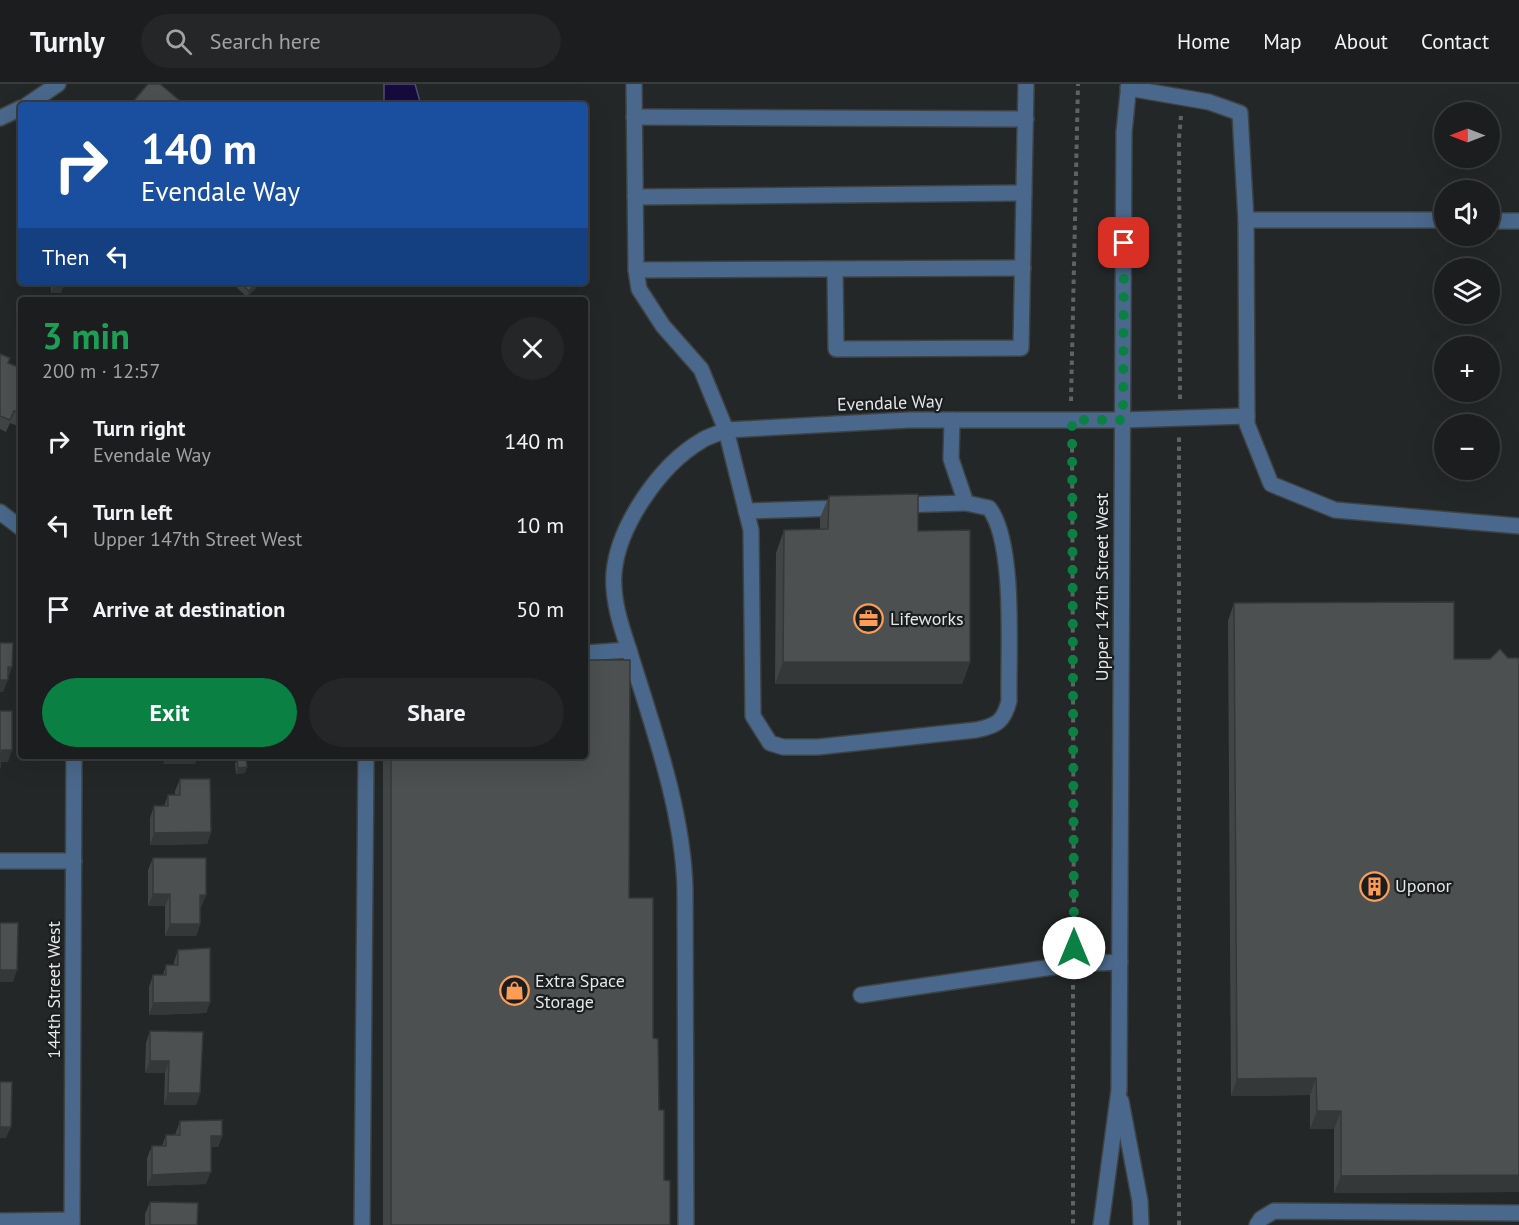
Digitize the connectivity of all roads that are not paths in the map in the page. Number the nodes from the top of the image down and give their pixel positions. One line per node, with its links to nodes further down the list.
1 (58, 84): 5 (street)
2 (634, 84): 7 (street)
3 (1026, 84): 9 (street)
4 (1129, 86): 12 (street); 21 (street, Upper 147th Street West)
5 (31, 102)
6 (18, 109): 8 (street)
7 (634, 117): 9 (street); 11 (street)
8 (0, 118)
9 (1026, 119): 10 (street)
10 (1024, 193): 11 (street); 16 (street)
11 (635, 197): 18 (street)
12 (1246, 220): 13 (street); 19 (street)
13 (1434, 220)
14 (1500, 220): 15 (street)
15 (1519, 221)
16 (1023, 268): 17 (street); 17 (street)
17 (835, 269): 18 (street)
18 (636, 270): 22 (street)
19 (1247, 416): 21 (street, Evendale Way); 29 (street)
20 (952, 420): 21 (street, Evendale Way); 22 (street, Evendale Way); 23 (street)
21 (1123, 420): 36 (street, Upper 147th Street West)
22 (726, 430): 26 (street); 30 (street)
23 (966, 503): 24 (street); 26 (street)
24 (885, 506)
25 (862, 507): 26 (street)
26 (746, 511)
27 (0, 512): 28 (street)
28 (18, 526)
29 (1519, 526)
30 (629, 650): 31 (street); 43 (street)
31 (588, 653)
32 (74, 759): 35 (street, 144th Street West)
33 (366, 759): 42 (street)
34 (0, 861): 35 (street)
35 (74, 861): 41 (street, 144th Street West)
36 (1120, 962): 37 (street); 38 (street, Upper 147th Street West)
37 (861, 995)
38 (1119, 1090): 44 (street, Upper 147th Street West); 45 (street, Upper 147th Street West)
39 (1519, 1213): 46 (street)
40 (0, 1221): 41 (street)
41 (72, 1223)
42 (362, 1225)
43 (686, 1225)
44 (1101, 1225)
45 (1141, 1225)
46 (1257, 1225)

